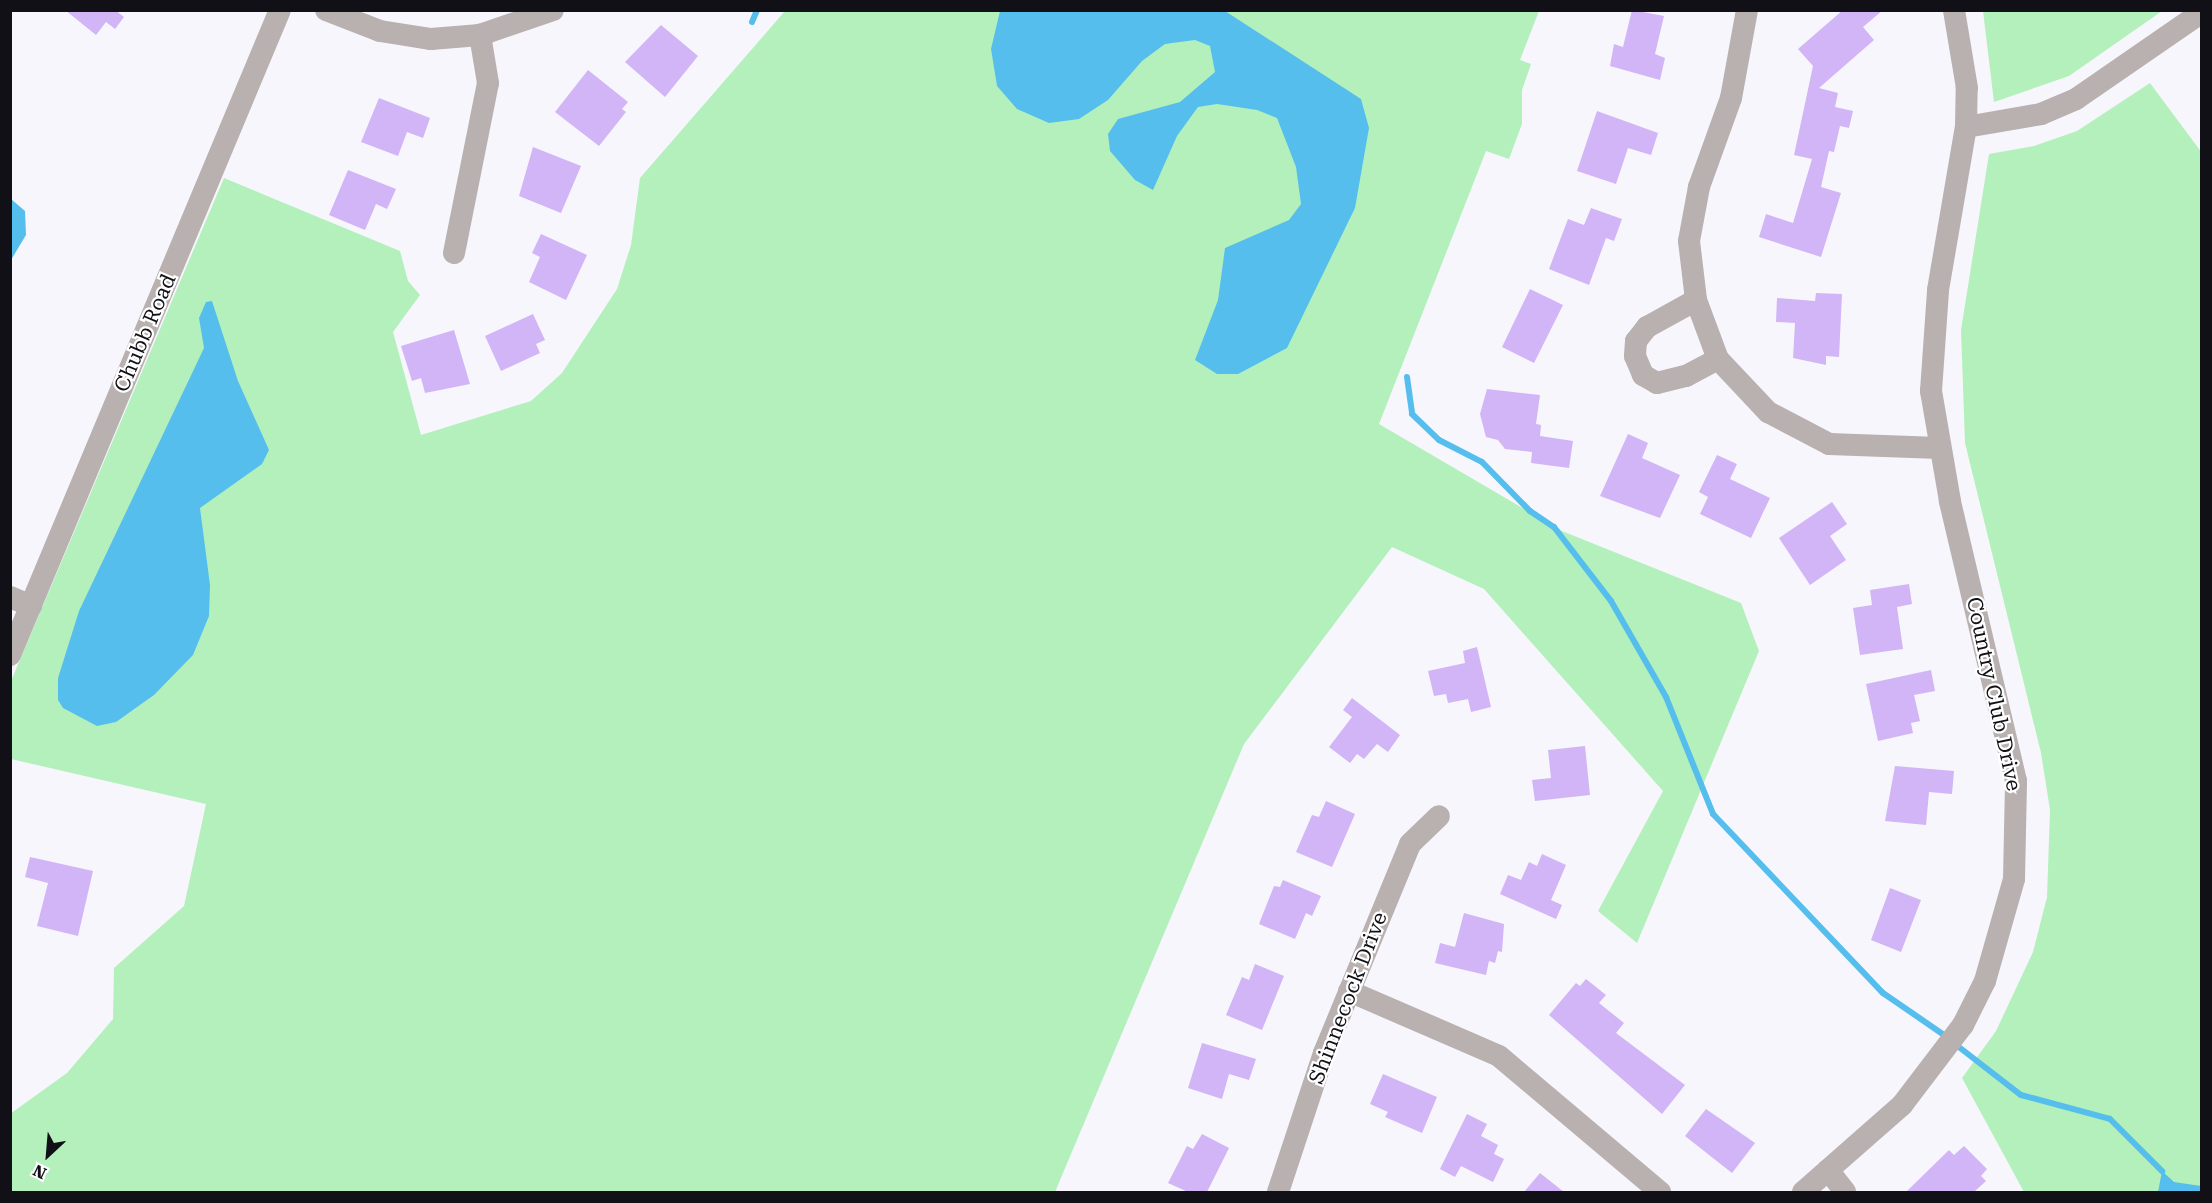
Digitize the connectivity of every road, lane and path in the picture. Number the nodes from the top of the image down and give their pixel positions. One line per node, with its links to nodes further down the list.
1 (280, 10): 13 (street, Chubb Road)
2 (326, 10): 7 (street)
3 (553, 10): 7 (street)
4 (1747, 10): 10 (street)
5 (1954, 10): 8 (street, Country Club Drive)
6 (2202, 12): 8 (street)
7 (480, 35): 9 (street)
8 (1966, 127): 12 (street, Country Club Drive)
9 (454, 253)
10 (1696, 300): 11 (street); 11 (street)
11 (1718, 359): 12 (street)
12 (1939, 448): 17 (street, Country Club Drive)
13 (21, 602): 14 (street, Chubb Road)
14 (10, 655)
15 (1439, 816): 16 (street, Shinnecock Drive)
16 (1349, 991): 18 (street, Shinnecock Drive); 19 (street)
17 (1828, 1170): 20 (street, Country Club Drive); 21 (street)
18 (1278, 1192)
19 (1660, 1192)
20 (1803, 1192)
21 (1845, 1192)

